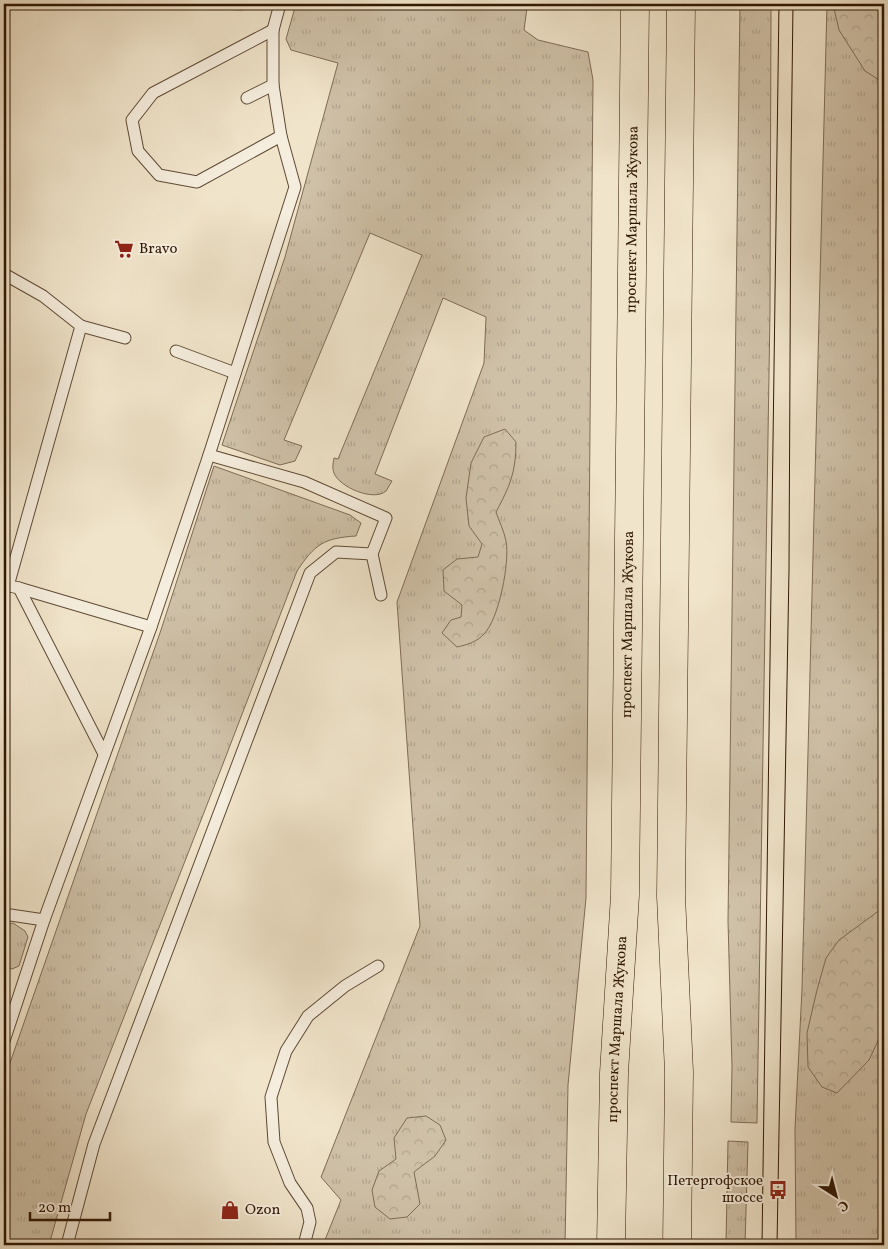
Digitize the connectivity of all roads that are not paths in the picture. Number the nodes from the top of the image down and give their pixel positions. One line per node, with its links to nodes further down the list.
1 (280, 4): 4 (lane)
2 (635, 4): 25 (main road, проспект Маршала Жукова)
3 (681, 4): 26 (main road)
4 (274, 30): 5 (lane); 7 (lane)
5 (273, 85): 6 (lane); 7 (lane)
6 (247, 98)
7 (281, 136): 12 (lane)
8 (4, 274): 9 (lane)
9 (81, 326): 10 (lane); 15 (lane)
10 (125, 338)
11 (176, 352): 12 (lane)
12 (235, 373): 13 (lane)
13 (209, 455): 14 (lane); 17 (lane)
14 (372, 554): 16 (lane); 23 (lane)
15 (10, 586): 17 (lane); 18 (lane)
16 (381, 595)
17 (151, 626): 18 (lane)
18 (104, 754): 20 (lane)
19 (4, 914): 20 (lane)
20 (44, 920): 22 (lane)
21 (378, 966): 24 (lane)
22 (5, 1031)
23 (67, 1245)
24 (304, 1245)
25 (611, 1245)
26 (677, 1245)

